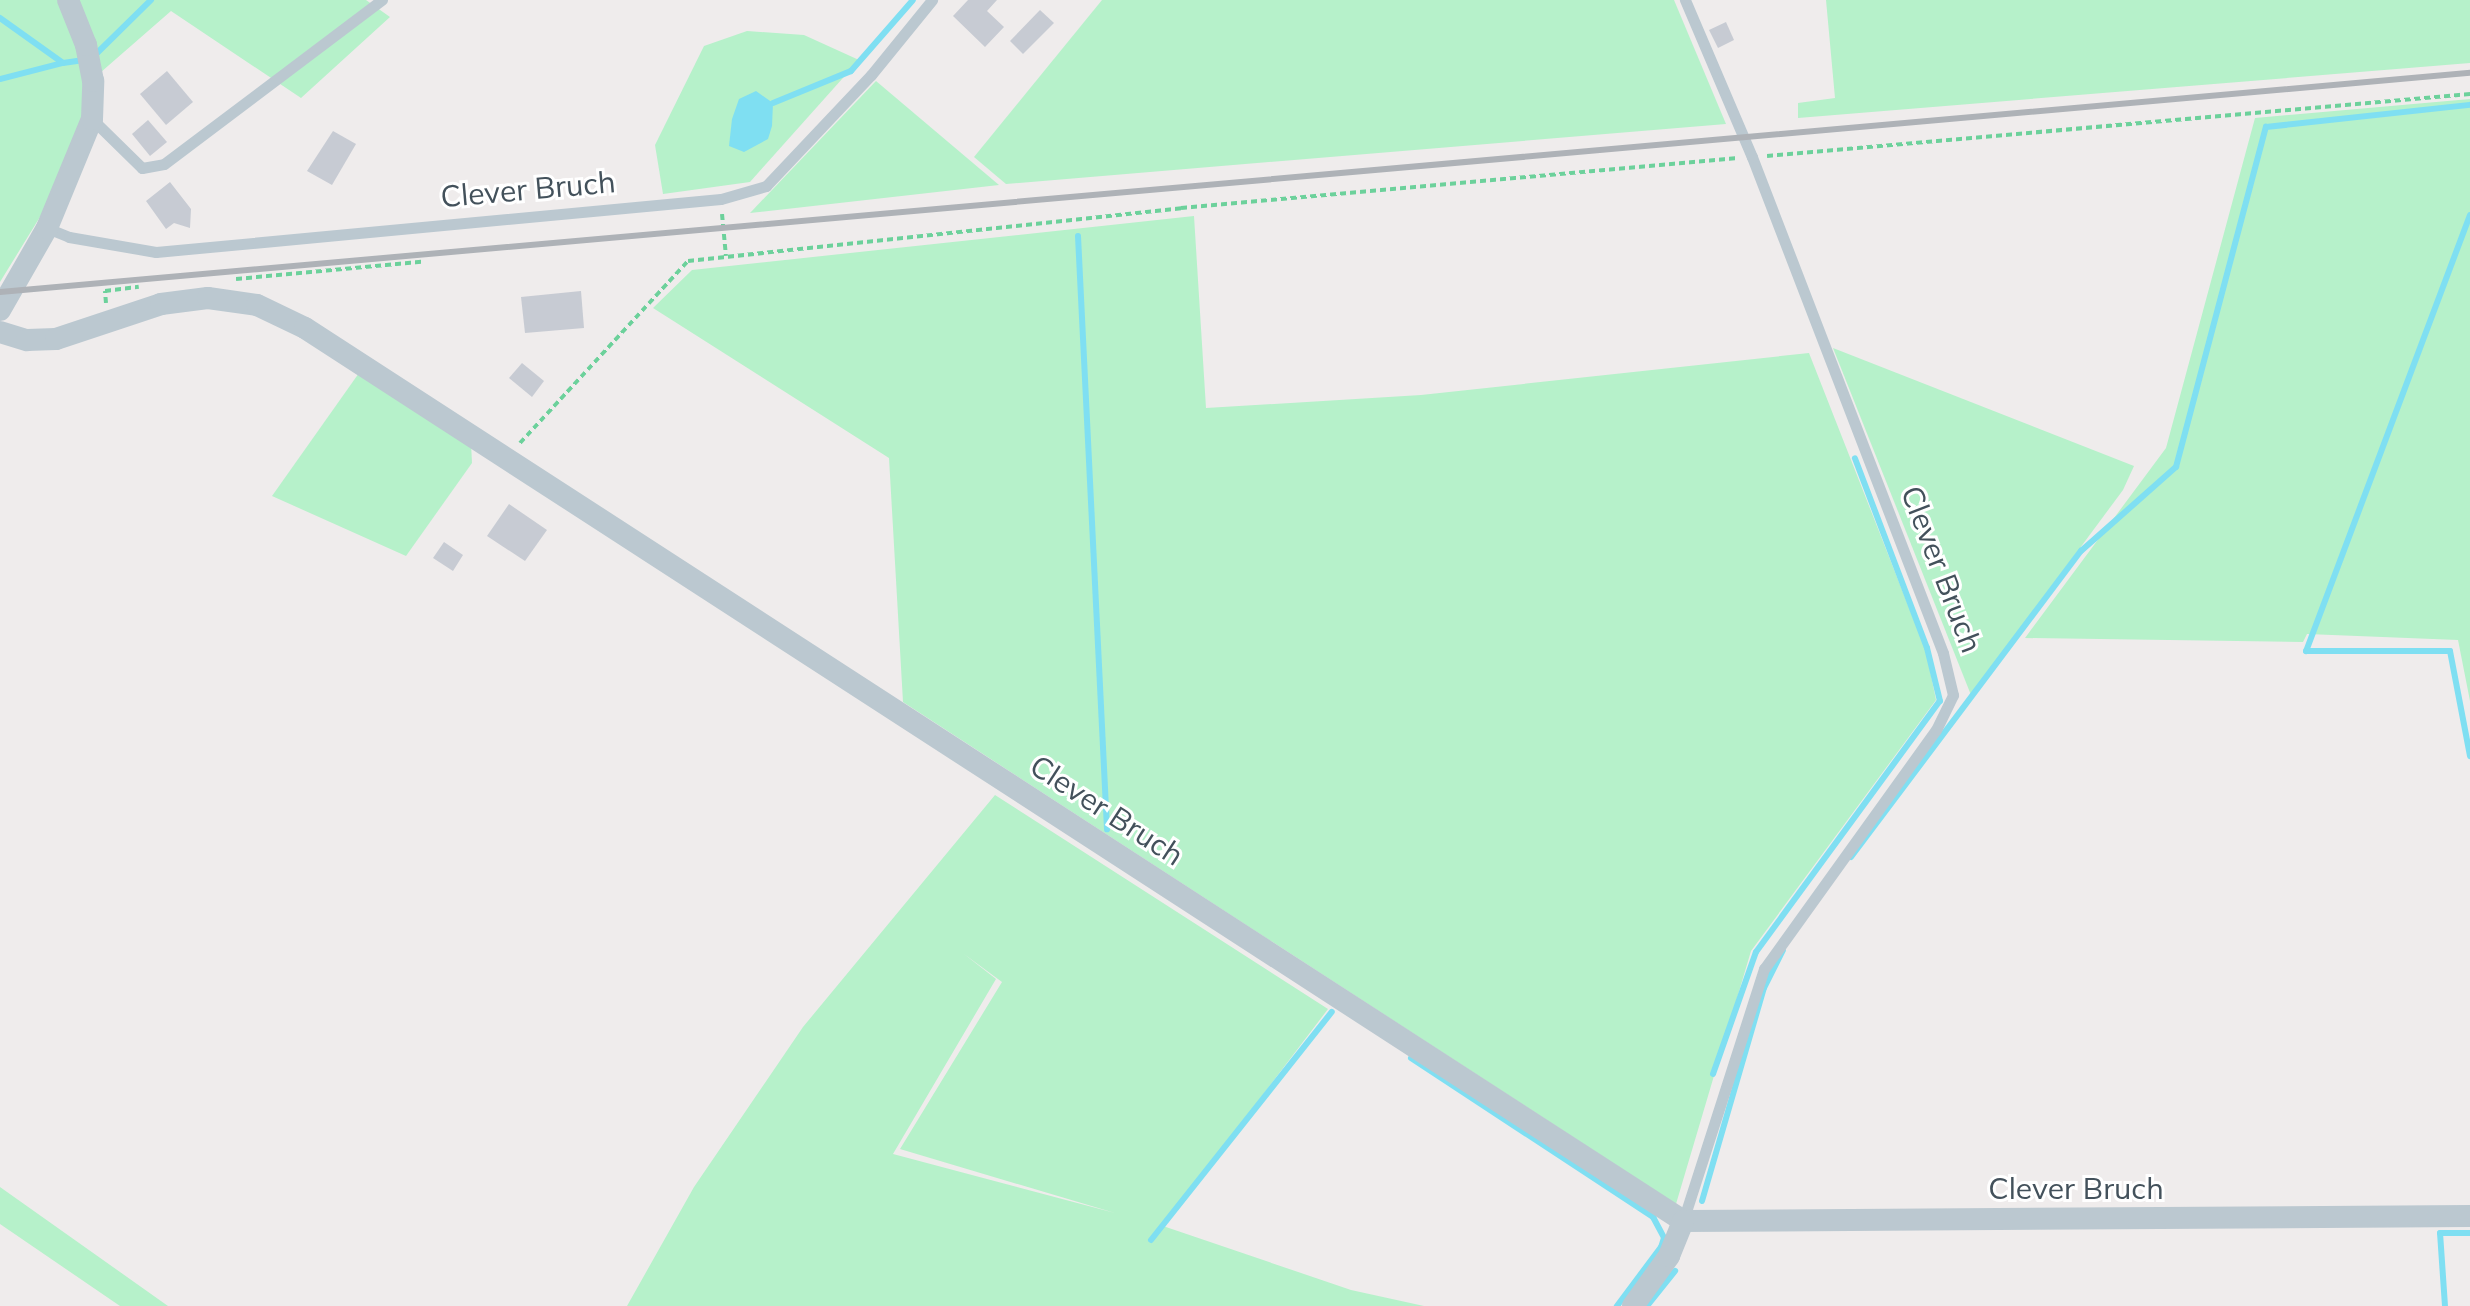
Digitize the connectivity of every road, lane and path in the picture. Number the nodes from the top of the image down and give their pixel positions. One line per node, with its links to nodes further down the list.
1 (68, 0): 6 (street)
2 (382, 0): 6 (lane)
3 (932, 0): 8 (lane, Clever Bruch)
4 (1685, 0): 7 (lane, Clever Bruch)
5 (2470, 94): 7 (path)
6 (92, 119): 9 (street)
7 (1752, 157): 10 (path); 19 (lane, Clever Bruch)
8 (721, 199): 9 (lane, Clever Bruch); 10 (path)
9 (47, 228): 15 (street)
10 (726, 256): 17 (path)
11 (421, 262): 12 (path)
12 (221, 280)
13 (145, 287): 14 (path)
14 (113, 290)
15 (0, 310)
16 (0, 332): 17 (street, Clever Bruch)
17 (502, 455): 19 (street, Clever Bruch)
18 (2470, 1216): 19 (street, Clever Bruch)
19 (1683, 1221): 20 (street, Clever Bruch)
20 (1633, 1306)

